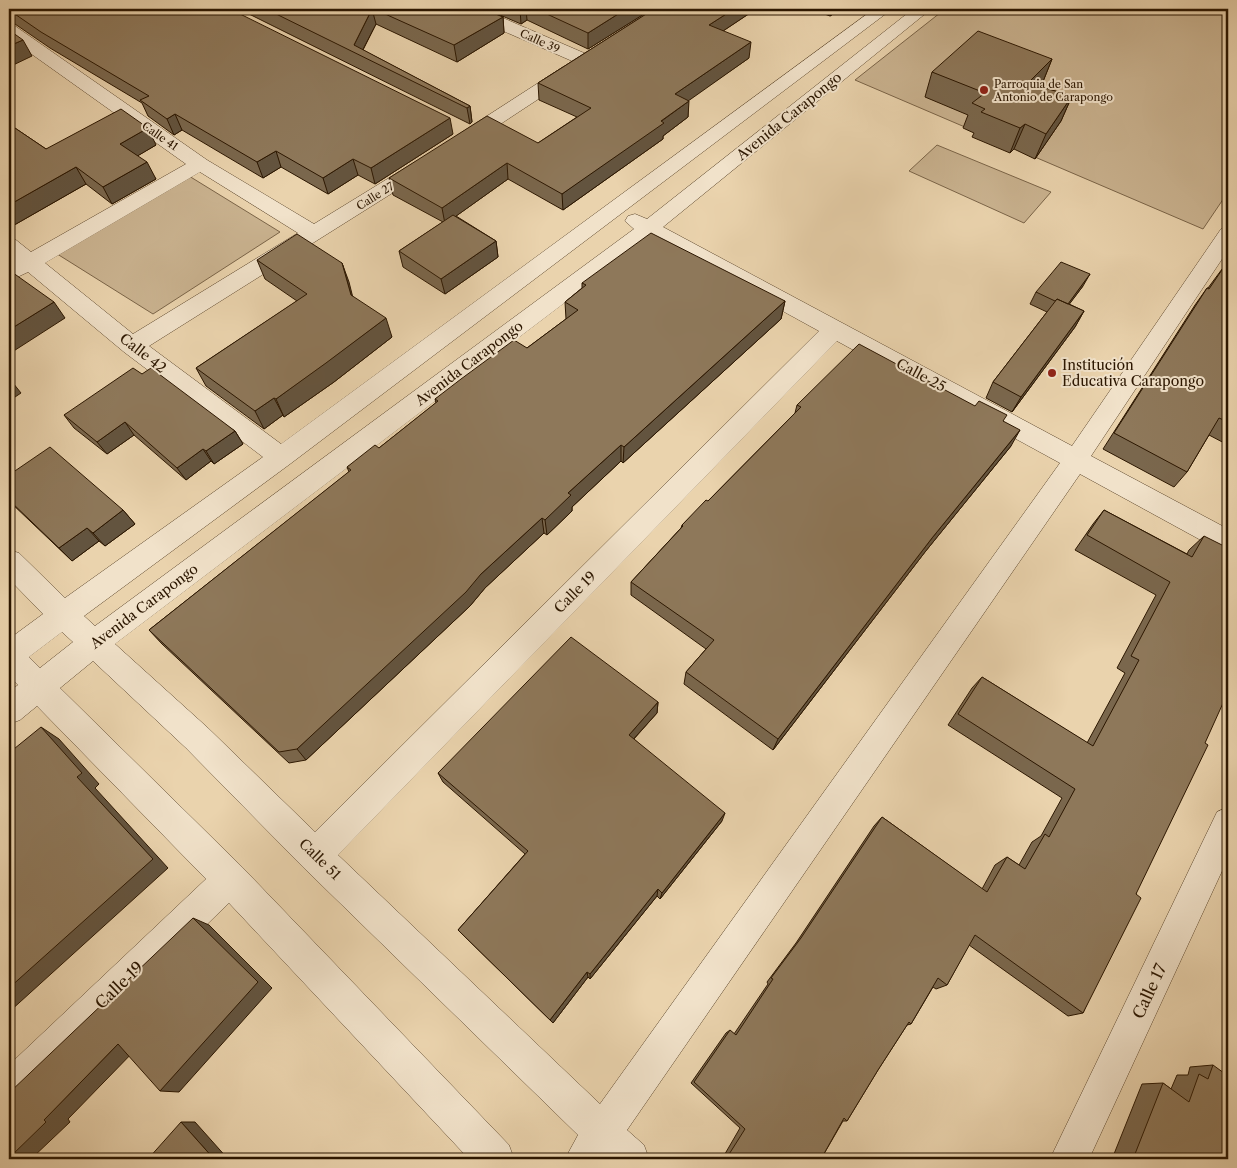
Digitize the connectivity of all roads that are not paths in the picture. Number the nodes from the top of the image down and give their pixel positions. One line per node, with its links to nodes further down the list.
1 (468, 9): 5 (street, Calle 39)
2 (884, 9): 9 (street, Avenida Carapongo)
3 (923, 9): 10 (street, Avenida Carapongo)
4 (9, 30): 8 (street, Calle 41)
5 (593, 55): 7 (street, Calle 27)
6 (454, 126): 7 (street)
7 (472, 134): 11 (street, Calle 27)
8 (200, 164): 11 (street, Calle 41); 14 (street)
9 (614, 210): 10 (street, Calle 25); 18 (street, Avenida Carapongo)
10 (649, 228): 16 (street, Calle 25); 23 (street, Avenida Carapongo)
11 (315, 234): 17 (street, Calle 27)
12 (1228, 234): 19 (street)
13 (9, 245): 14 (street, Calle 42)
14 (31, 261): 15 (street); 17 (street, Calle 42)
15 (9, 274)
16 (835, 328): 19 (street, Calle 25); 28 (street, Calle 19)
17 (132, 346): 18 (street, Calle 42)
18 (281, 457): 22 (street, Avenida Carapongo)
19 (1076, 459): 20 (street, Calle 25); 31 (street)
20 (1228, 542)
21 (9, 561): 22 (street, Calle 51)
22 (64, 616): 23 (street, Calle 51); 24 (street, Avenida Carapongo)
23 (94, 643): 25 (street, Avenida Carapongo); 28 (street, Calle 51)
24 (9, 656): 25 (street)
25 (38, 688): 26 (street, Avenida Carapongo); 29 (street)
26 (9, 710)
27 (1228, 823): 34 (street, Calle 17)
28 (315, 855): 31 (street, Calle 51)
29 (230, 880): 30 (street, Calle 19); 32 (street)
30 (9, 1090)
31 (593, 1146): 33 (street, Calle 51)
32 (495, 1159)
33 (630, 1159)
34 (1069, 1159)

